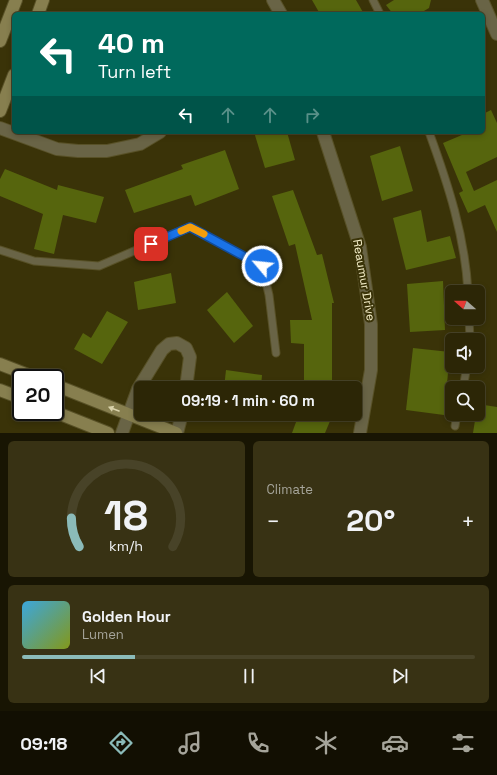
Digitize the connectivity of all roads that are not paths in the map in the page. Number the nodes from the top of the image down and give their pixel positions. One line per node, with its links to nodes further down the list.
1 (16, 0): 11 (main road)
2 (43, 0): 7 (main road)
3 (274, 0): 8 (street)
4 (372, 0): 9 (lane)
5 (482, 0): 6 (street)
6 (488, 11): 10 (street)
7 (39, 12)
8 (280, 12)
9 (379, 12)
10 (497, 34)
11 (0, 41)
12 (12, 80): 13 (main road)
13 (0, 111)
14 (0, 128): 15 (street)
15 (12, 132)
16 (17, 134): 17 (street)
17 (157, 134)
18 (324, 134): 39 (street, Reaumur Drive)
19 (430, 134): 21 (lane)
20 (0, 250): 22 (lane)
21 (467, 285)
22 (276, 353)
23 (0, 364): 24 (main road)
24 (13, 369)
25 (143, 381): 26 (street)
26 (187, 381)
27 (64, 389): 31 (main road, one-way to 27)
28 (0, 390): 29 (main road)
29 (12, 395)
30 (134, 400): 31 (street)
31 (129, 414): 37 (street); 38 (main road)
32 (64, 416): 36 (main road)
33 (180, 421): 38 (street)
34 (456, 421): 35 (lane)
35 (455, 426)
36 (108, 433)
37 (122, 433)
38 (176, 433)
39 (360, 433)

